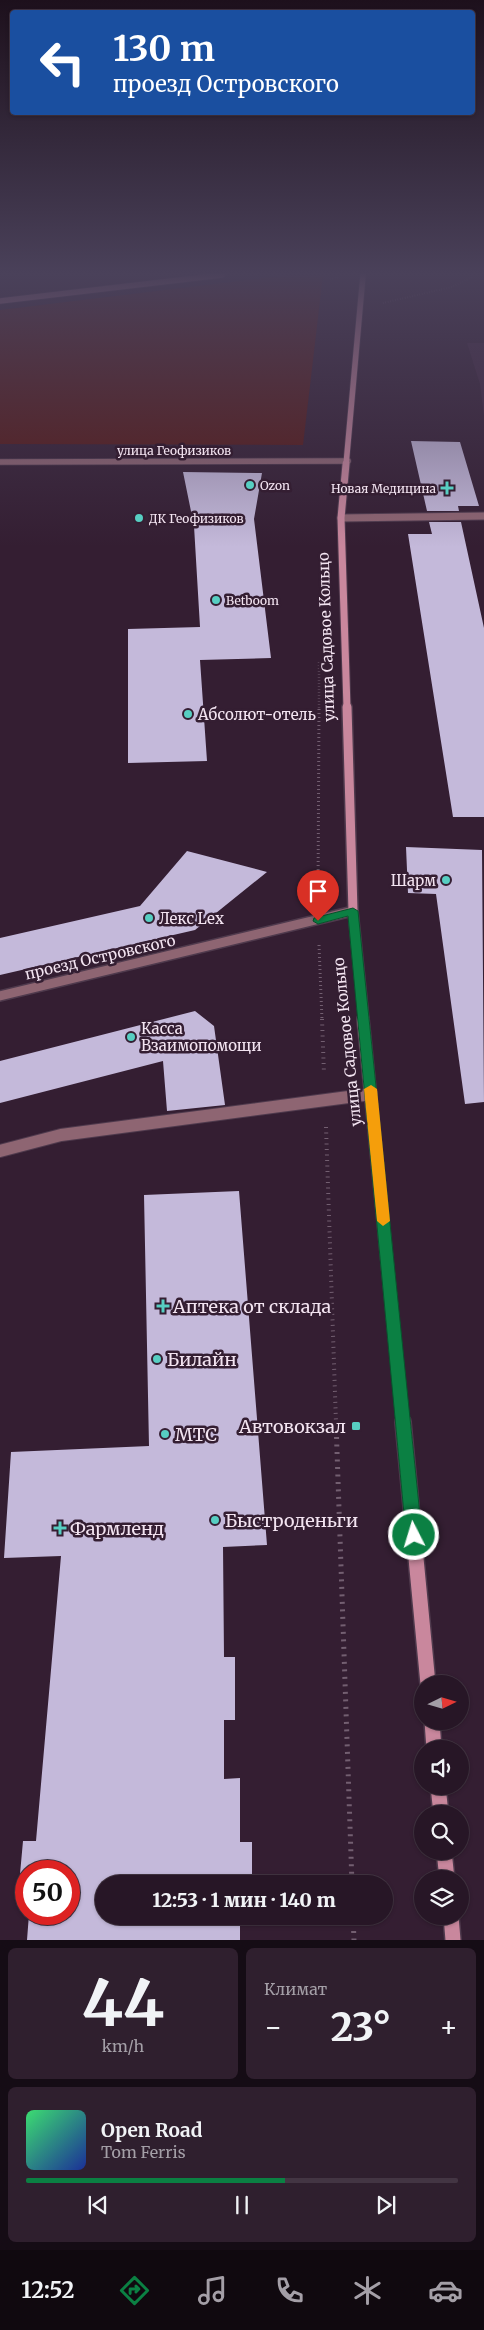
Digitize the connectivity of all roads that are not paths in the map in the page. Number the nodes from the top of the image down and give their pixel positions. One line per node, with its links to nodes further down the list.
1 (355, 366): 2 (main road, улица Садовое Кольцо)
2 (348, 461): 3 (street, улица Геофизиков); 5 (main road, улица Садовое Кольцо)
3 (0, 462)
4 (484, 516): 5 (street)
5 (341, 518): 6 (main road, улица Садовое Кольцо)
6 (353, 911): 7 (street, проезд Островского); 8 (main road, улица Садовое Кольцо)
7 (0, 996)
8 (371, 1094): 9 (street); 10 (main road, улица Садовое Кольцо)
9 (0, 1151)
10 (427, 1675)
11 (452, 1925): 12 (main road)
12 (453, 1940)

